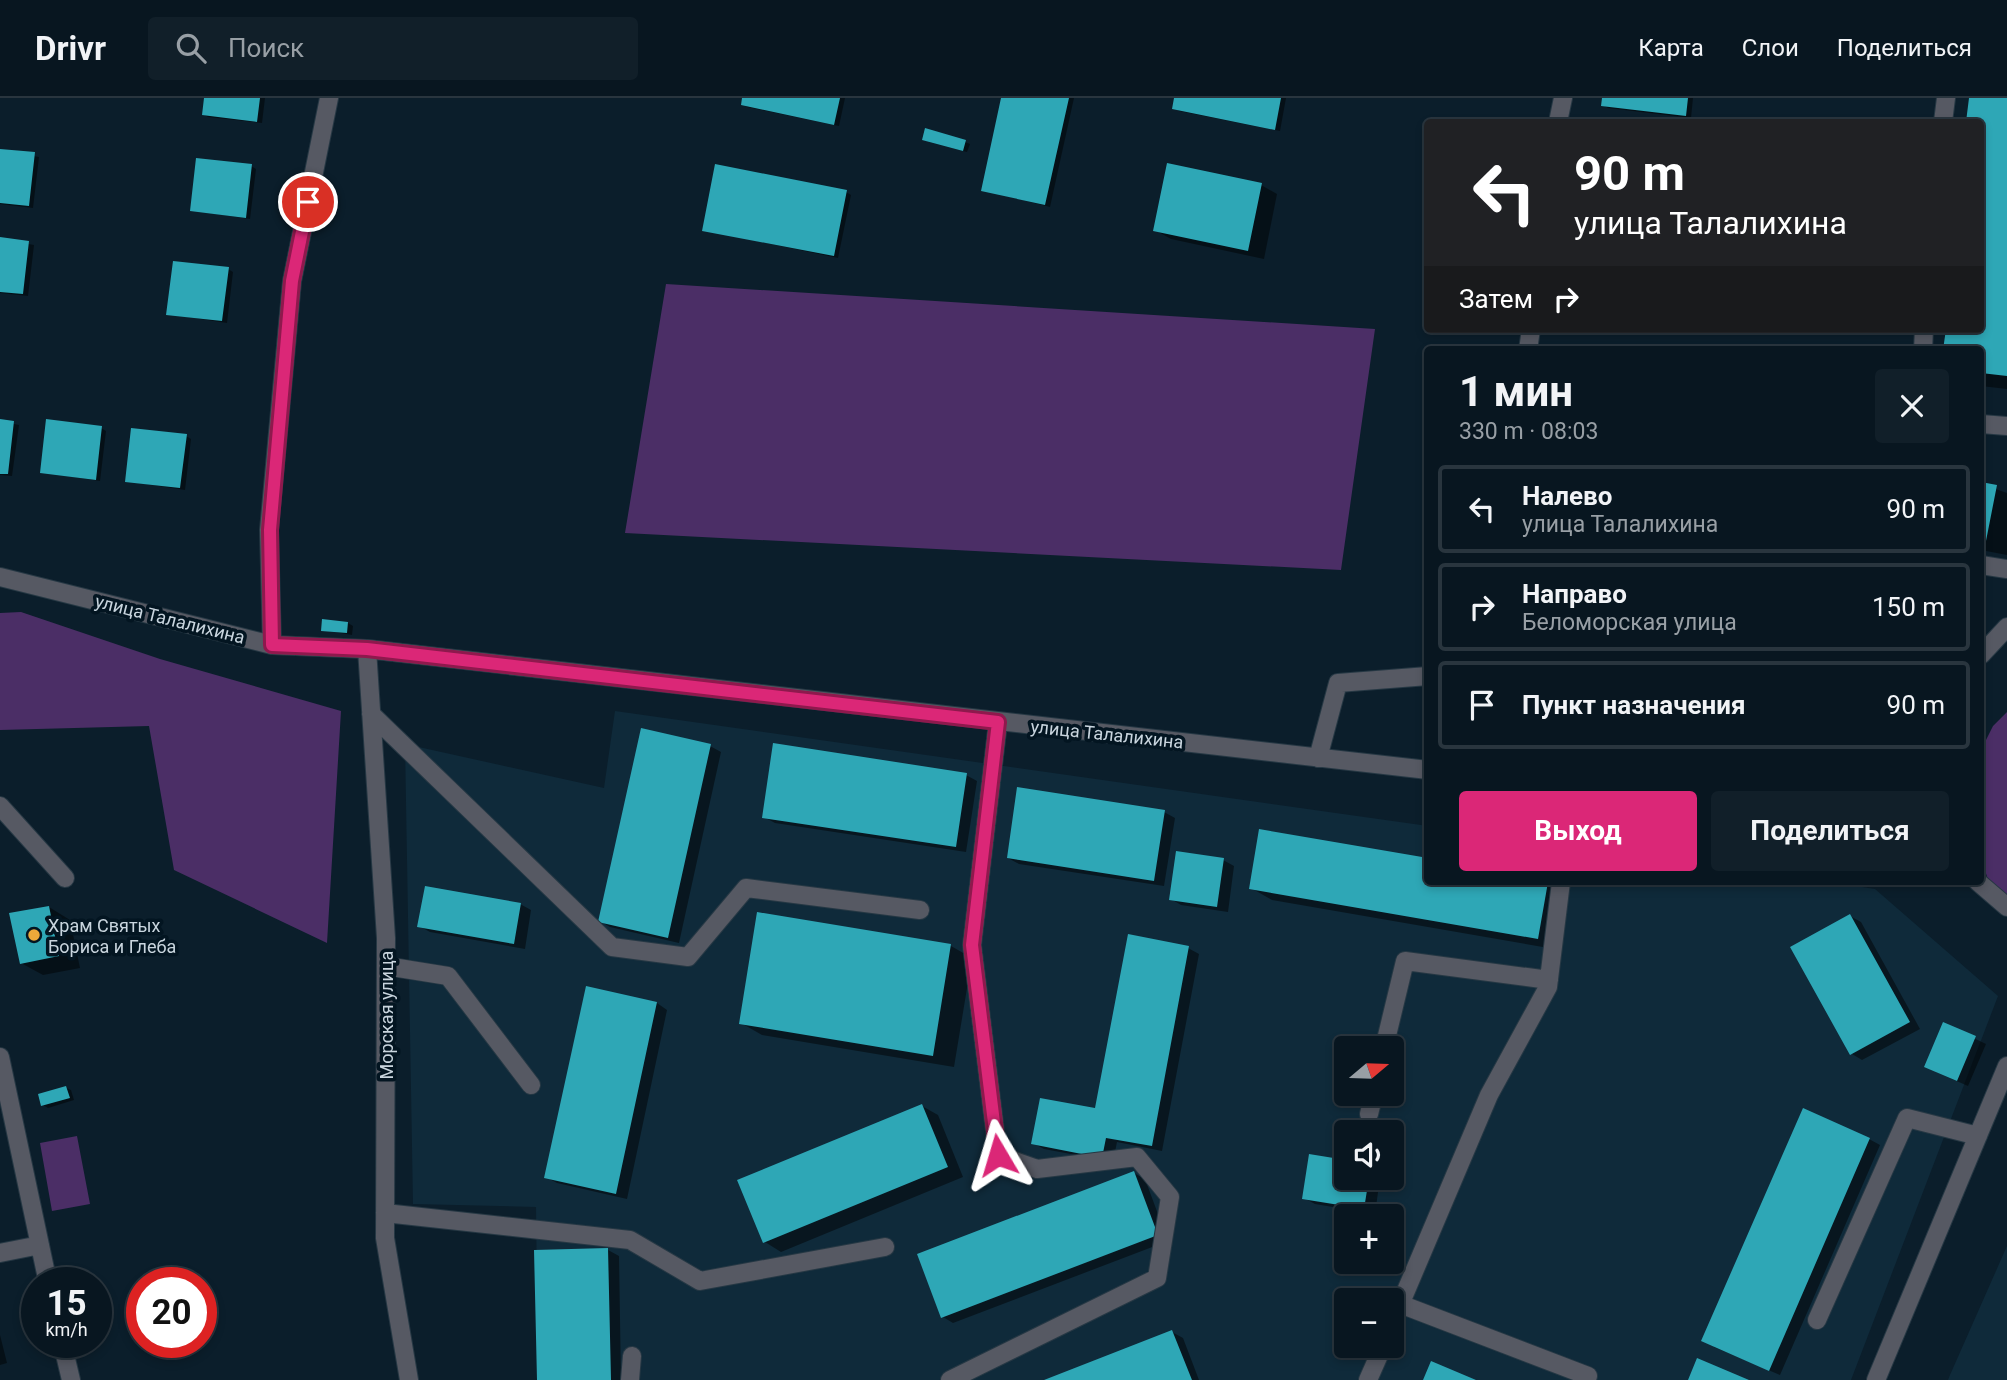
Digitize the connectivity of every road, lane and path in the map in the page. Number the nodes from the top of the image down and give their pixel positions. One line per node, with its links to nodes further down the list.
1 (329, 98): 12 (street)
2 (1563, 98): 4 (street)
3 (1946, 98): 5 (street)
4 (1559, 119)
5 (1944, 119)
6 (1984, 424): 7 (street)
7 (2007, 426)
8 (1984, 565): 9 (street)
9 (2007, 569)
10 (0, 576): 12 (street, улица Талалихина)
11 (2007, 627): 14 (street)
12 (272, 645): 13 (street, улица Талалихина)
13 (367, 649): 16 (street, Морская улица); 17 (street, улица Талалихина)
14 (1984, 652)
15 (1424, 676): 18 (street)
16 (371, 714): 25 (street); 26 (street, Морская улица)
17 (998, 722): 18 (street, улица Талалихина); 50 (street)
18 (1318, 758): 19 (street, улица Талалихина)
19 (1424, 770)
20 (0, 806): 21 (street)
21 (65, 878)
22 (1561, 885): 27 (street)
23 (1981, 885): 24 (street)
24 (2007, 907)
25 (920, 910)
26 (386, 966): 31 (street); 35 (street, Морская улица)
27 (1549, 979): 28 (street); 40 (street)
28 (1387, 1036)
29 (0, 1057): 36 (street)
30 (2007, 1066): 34 (street)
31 (531, 1085)
32 (1371, 1106): 33 (street)
33 (1369, 1114)
34 (1978, 1136): 42 (street); 52 (street)
35 (385, 1213): 37 (street); 48 (street, Морская улица)
36 (40, 1245): 38 (street); 39 (street)
37 (885, 1247)
38 (0, 1253)
39 (45, 1267)
40 (1404, 1297)
41 (1404, 1305): 46 (street)
42 (1817, 1320)
43 (632, 1356): 49 (street)
44 (66, 1358): 47 (street)
45 (1378, 1358): 51 (street)
46 (1588, 1376)
47 (71, 1380)
48 (408, 1380)
49 (630, 1380)
50 (950, 1380)
51 (1368, 1380)
52 (1876, 1380)

